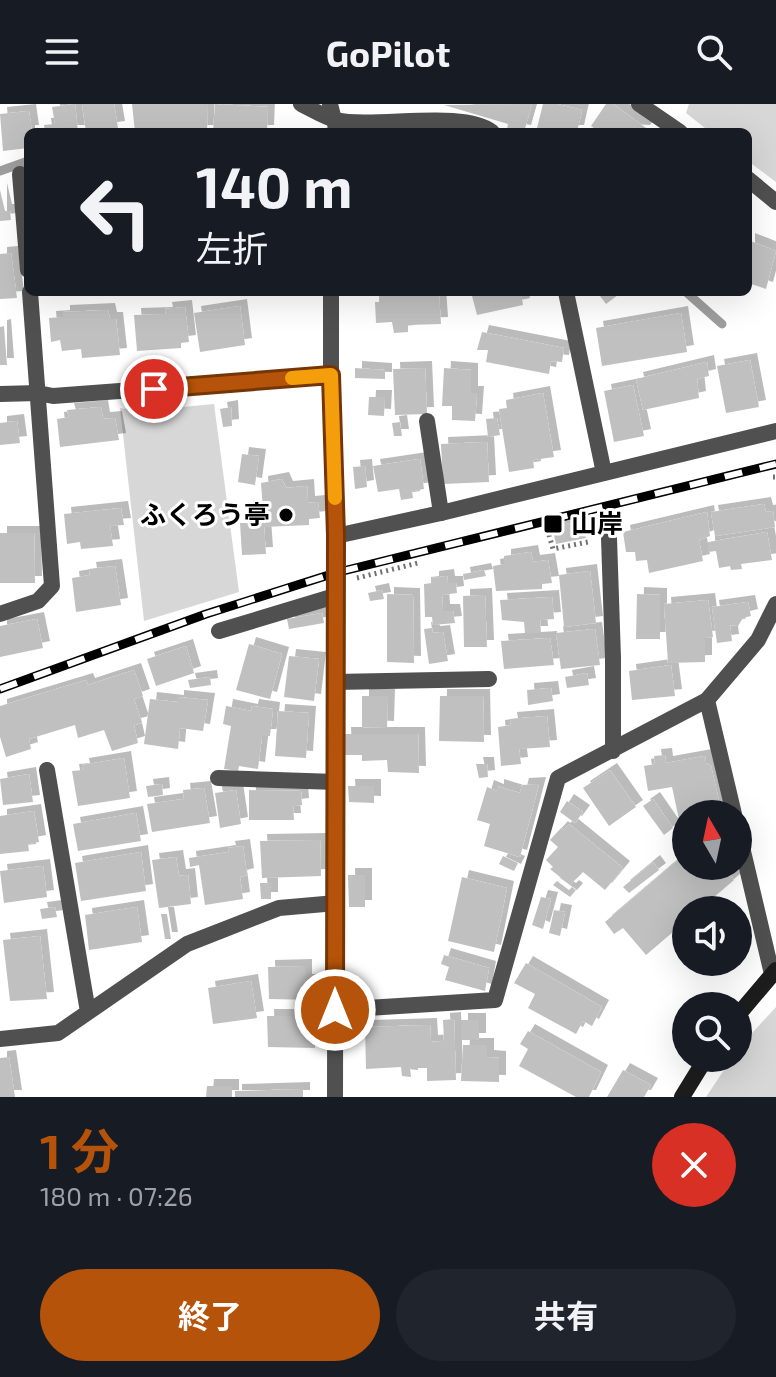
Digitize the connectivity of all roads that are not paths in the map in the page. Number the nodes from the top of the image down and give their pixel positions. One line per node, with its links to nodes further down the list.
1 (301, 104): 3 (street)
2 (639, 104): 5 (street)
3 (334, 119): 4 (street)
4 (487, 128)
5 (674, 128)
6 (20, 174): 9 (street)
7 (752, 182): 8 (street)
8 (776, 202)
9 (24, 222)
10 (30, 296): 14 (street)
11 (331, 296): 13 (street)
12 (567, 296): 18 (street)
13 (331, 375): 14 (street); 20 (street)
14 (38, 393): 15 (street); 24 (street)
15 (0, 394)
16 (427, 421): 19 (street)
17 (776, 431): 18 (street)
18 (604, 473): 19 (street)
19 (441, 513): 20 (street)
20 (336, 536): 22 (street)
21 (609, 538): 31 (street)
22 (335, 590): 25 (street); 29 (street)
23 (776, 604): 26 (street)
24 (0, 614)
25 (219, 631)
26 (758, 640): 27 (street); 30 (street)
27 (776, 640)
28 (489, 679): 29 (street)
29 (335, 682): 34 (street)
30 (707, 700): 31 (street); 35 (street)
31 (613, 751): 40 (street)
32 (47, 770): 41 (street)
33 (218, 778): 34 (street)
34 (336, 782): 37 (street)
35 (731, 800)
36 (751, 880): 38 (street)
37 (336, 903): 40 (street); 41 (street)
38 (774, 972): 39 (street)
39 (752, 998)
40 (335, 1010): 44 (street)
41 (88, 1012): 42 (street)
42 (0, 1039)
43 (697, 1072): 45 (street)
44 (335, 1097)
45 (682, 1097)

